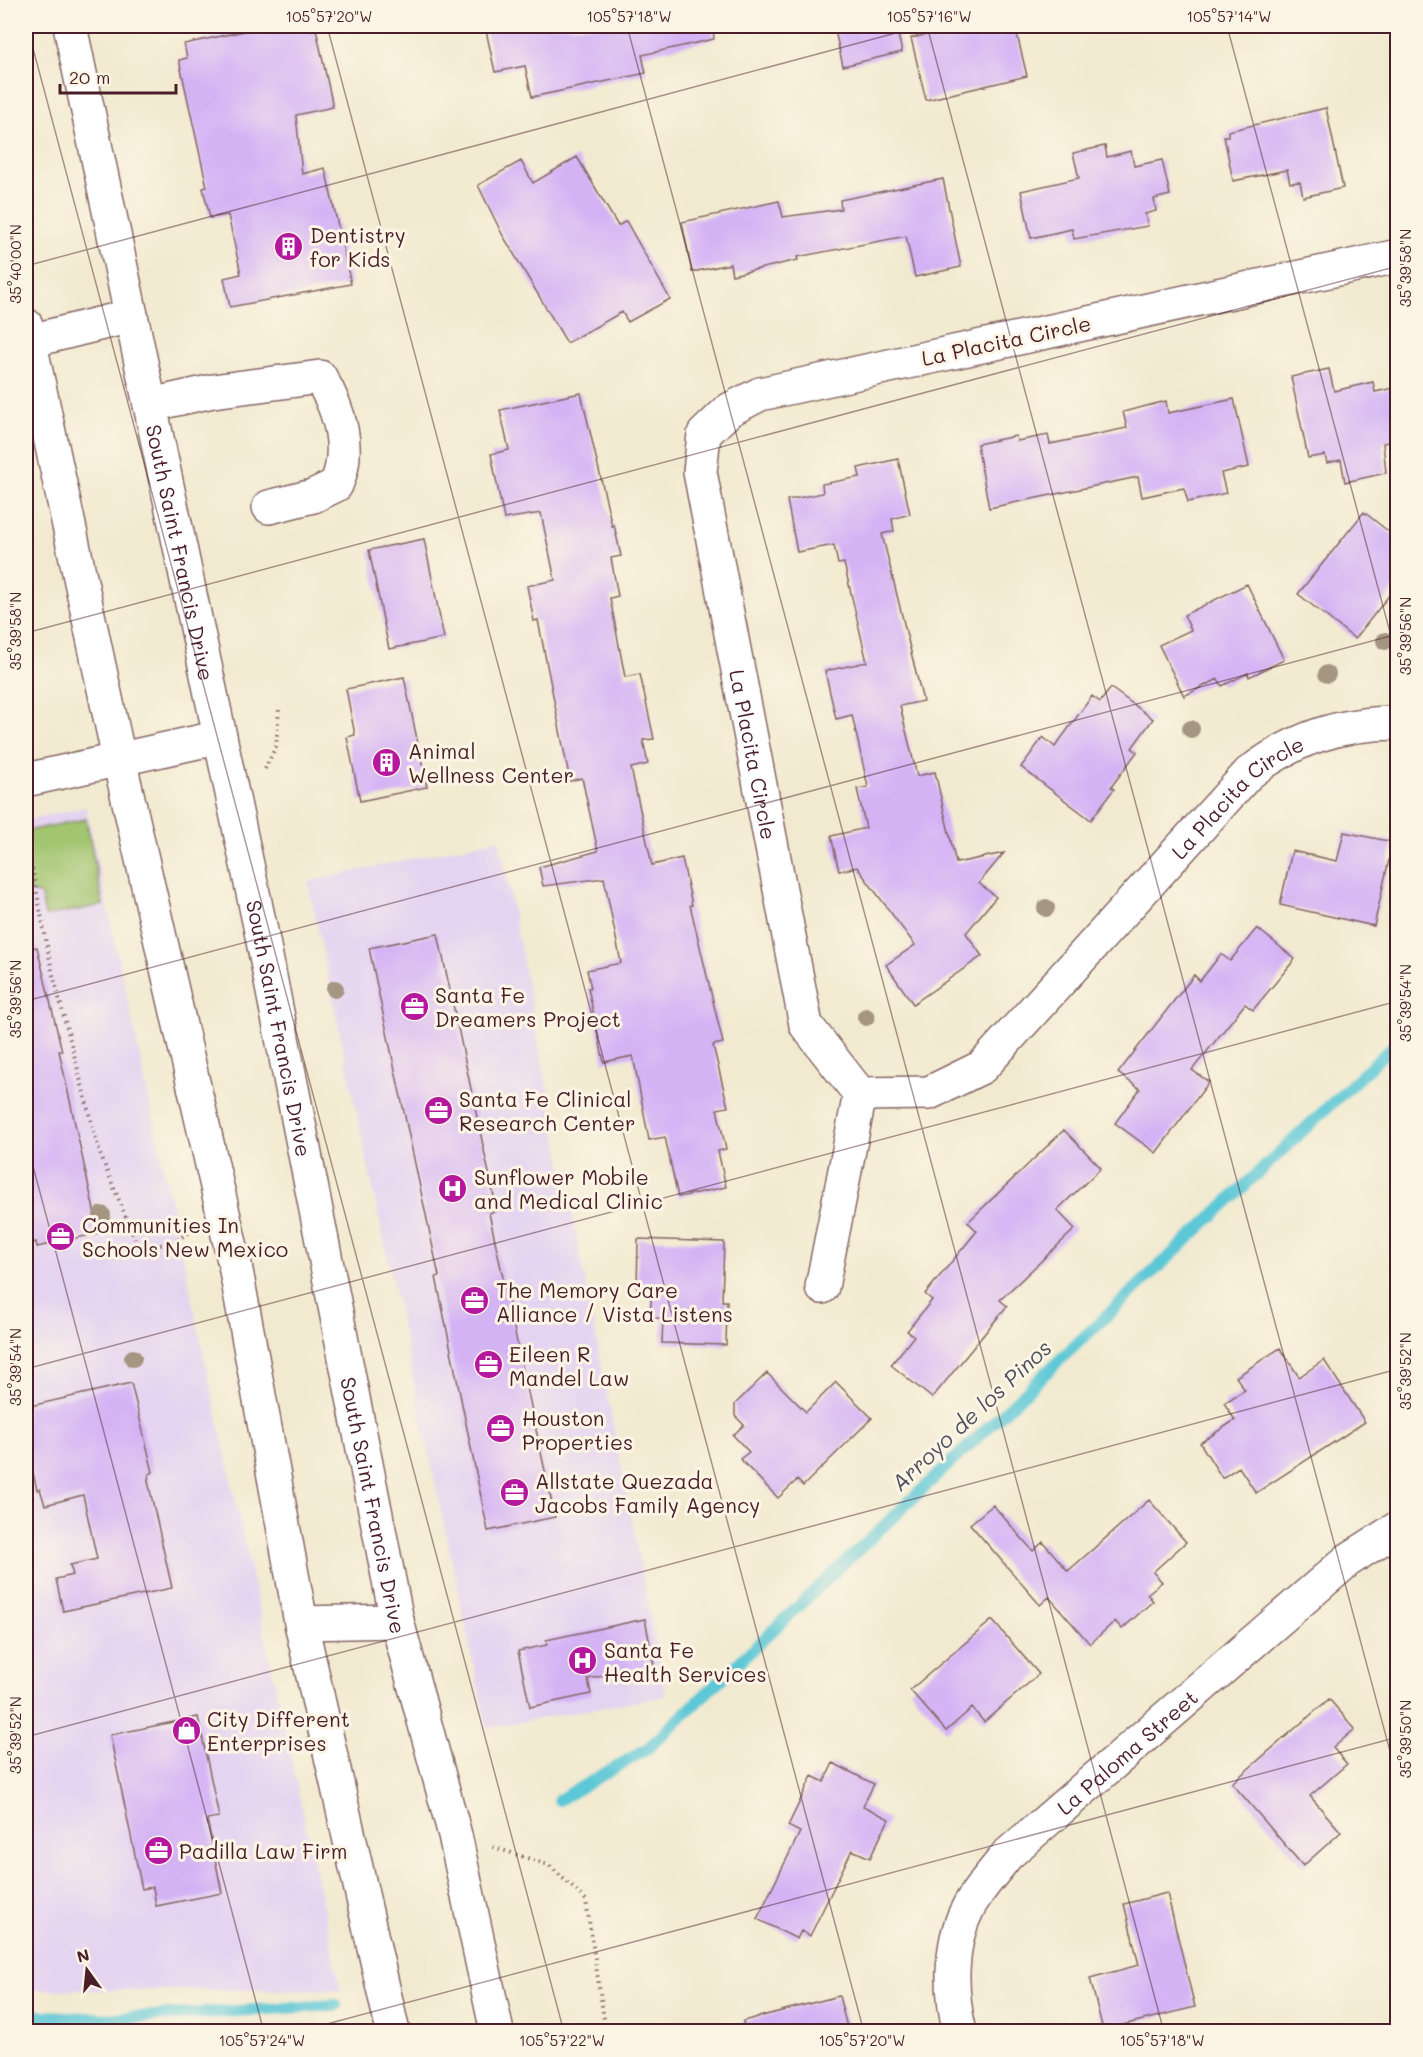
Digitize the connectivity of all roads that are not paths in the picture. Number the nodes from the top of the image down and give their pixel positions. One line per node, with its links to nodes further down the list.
1 (70, 26): 3 (main road, South Saint Francis Drive)
2 (1398, 256): 11 (main road, La Placita Circle)
3 (131, 316): 4 (main road); 5 (main road, South Saint Francis Drive)
4 (27, 336): 9 (main road)
5 (150, 405): 6 (main road); 8 (main road, South Saint Francis Drive)
6 (269, 507)
7 (1398, 723): 11 (main road, La Placita Circle)
8 (220, 737): 9 (main road); 14 (main road, South Saint Francis Drive)
9 (119, 759): 10 (main road); 15 (main road)
10 (26, 780)
11 (860, 1094): 12 (main road)
12 (822, 1287)
13 (1398, 1528): 18 (main road, La Paloma Street)
14 (397, 1621): 15 (main road); 17 (main road, South Saint Francis Drive)
15 (301, 1623): 16 (main road)
16 (393, 2031)
17 (497, 2031)
18 (960, 2031)

